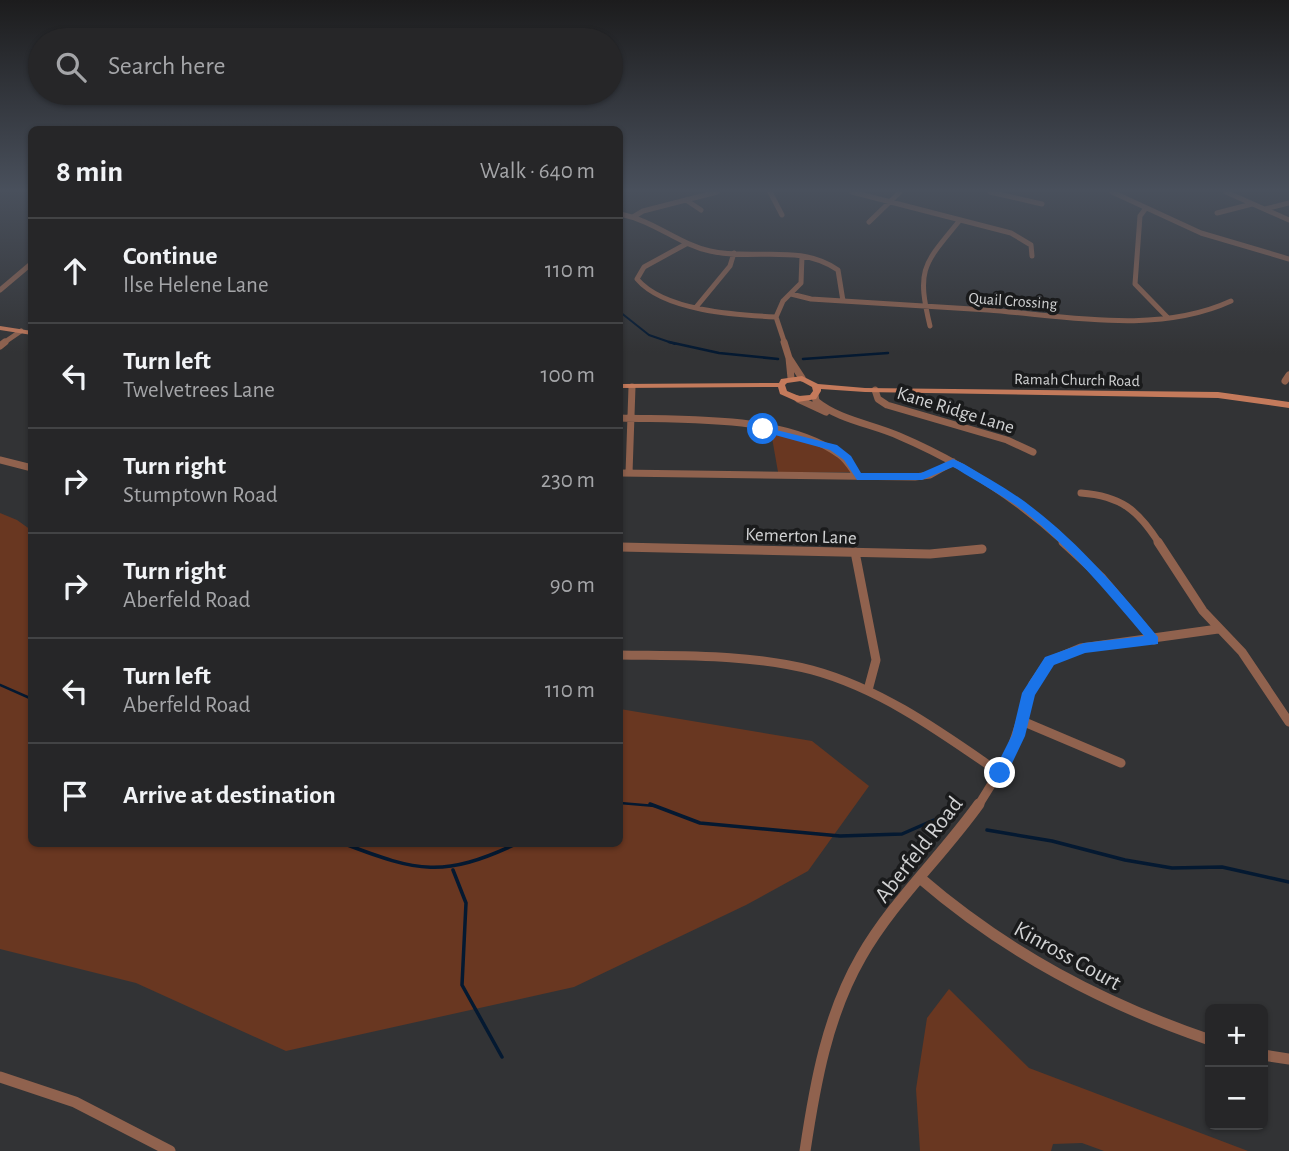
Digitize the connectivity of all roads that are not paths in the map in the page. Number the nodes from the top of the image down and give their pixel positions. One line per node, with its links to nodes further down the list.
1 (683, 246): 16 (street)
2 (695, 246): 7 (street)
3 (940, 246): 17 (street)
4 (1031, 246): 9 (street)
5 (1138, 246): 19 (street)
6 (1244, 246): 10 (street)
7 (734, 253): 8 (street); 16 (street)
8 (802, 256): 13 (street); 14 (street)
9 (1032, 256)
10 (1289, 259)
11 (28, 266): 12 (street)
12 (0, 290)
13 (791, 294): 14 (street, Quail Crossing); 18 (street)
14 (843, 301): 17 (street, Quail Crossing)
15 (1230, 301): 19 (street, Quail Crossing)
16 (696, 306): 18 (street)
17 (925, 306): 19 (street, Quail Crossing); 20 (street)
18 (776, 317): 25 (street)
19 (1167, 317)
20 (930, 326)
21 (0, 328): 22 (main road)
22 (21, 331): 23 (main road); 24 (street)
23 (28, 332)
24 (0, 346)
25 (789, 358): 26 (street); 27 (street)
26 (791, 378): 27 (main road); 30 (main road)
27 (802, 378): 32 (main road)
28 (623, 386): 29 (main road)
29 (632, 387): 30 (main road); 37 (street)
30 (782, 389): 33 (main road)
31 (870, 390): 32 (main road, Ramah Church Road); 34 (main road, Ramah Church Road); 38 (street, Kane Ridge Lane)
32 (816, 392): 33 (main road, Ramah Church Road); 35 (street)
33 (797, 399): 35 (street)
34 (1289, 405)
35 (842, 416): 40 (street)
36 (623, 418): 37 (street)
37 (631, 418): 43 (street); 44 (street)
38 (1033, 452)
39 (0, 460): 41 (street)
40 (953, 463): 44 (street); 50 (street)
41 (28, 465)
42 (623, 473): 43 (street)
43 (629, 473): 44 (street)
44 (857, 477)
45 (1081, 493): 49 (street)
46 (623, 547): 48 (street, Kemerton Lane)
47 (982, 549): 48 (street, Kemerton Lane)
48 (855, 552): 52 (street)
49 (1218, 629): 50 (street, Aberfeld Road); 54 (street)
50 (1154, 640): 53 (street, Aberfeld Road)
51 (623, 655): 52 (street)
52 (868, 690): 56 (street)
53 (1022, 721): 55 (street); 56 (street, Aberfeld Road)
54 (1289, 722)
55 (1121, 763)
56 (1000, 773): 57 (street, Aberfeld Road)
57 (920, 878): 58 (street, Kinross Court); 63 (street, Aberfeld Road)
58 (1205, 1038)
59 (1268, 1056): 60 (street)
60 (1289, 1059)
61 (0, 1077): 62 (street)
62 (170, 1151)
63 (806, 1151)

